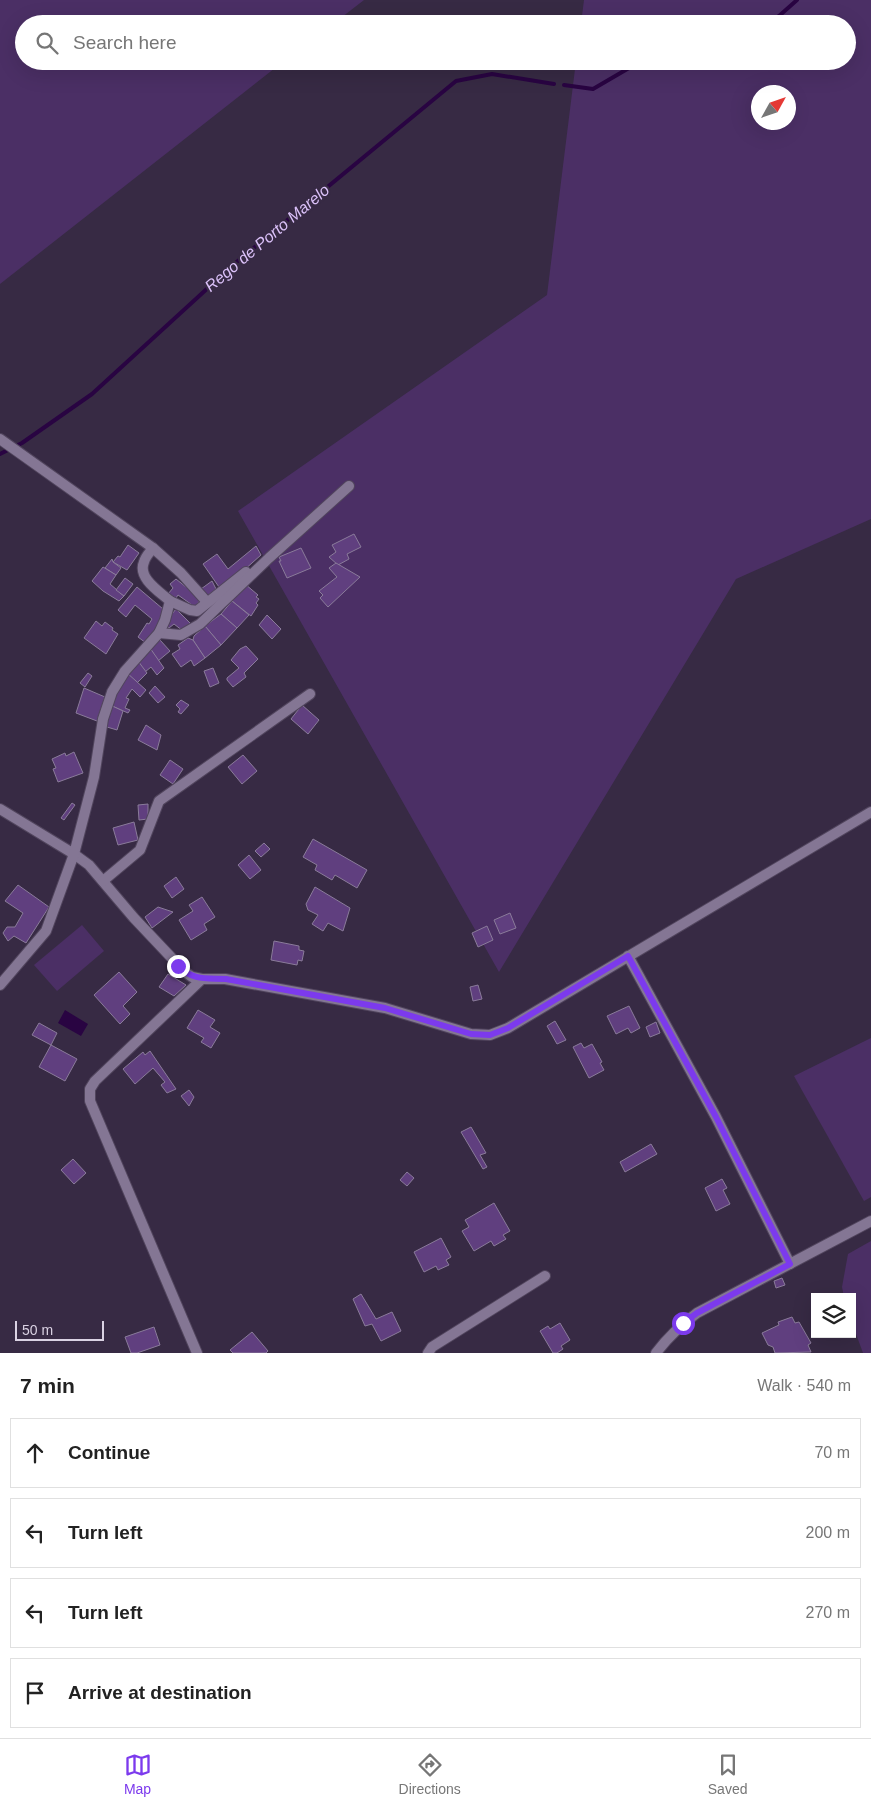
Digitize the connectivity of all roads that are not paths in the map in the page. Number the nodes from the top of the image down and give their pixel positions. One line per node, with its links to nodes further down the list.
1 (3, 441): 3 (street)
2 (349, 486): 4 (street)
3 (153, 548): 5 (street); 6 (street)
4 (269, 558): 6 (street); 7 (street)
5 (170, 601): 6 (street); 7 (street)
6 (208, 602)
7 (159, 632): 11 (street)
8 (310, 694): 12 (street)
9 (0, 809): 11 (street)
10 (871, 812): 13 (street)
11 (74, 854): 12 (street); 15 (street)
12 (103, 881): 14 (street)
13 (628, 956): 14 (street); 17 (street)
14 (202, 979): 19 (street)
15 (0, 985)
16 (871, 1221): 17 (street)
17 (790, 1264): 21 (street)
18 (545, 1276): 20 (street)
19 (197, 1353)
20 (428, 1353)
21 (656, 1353)

